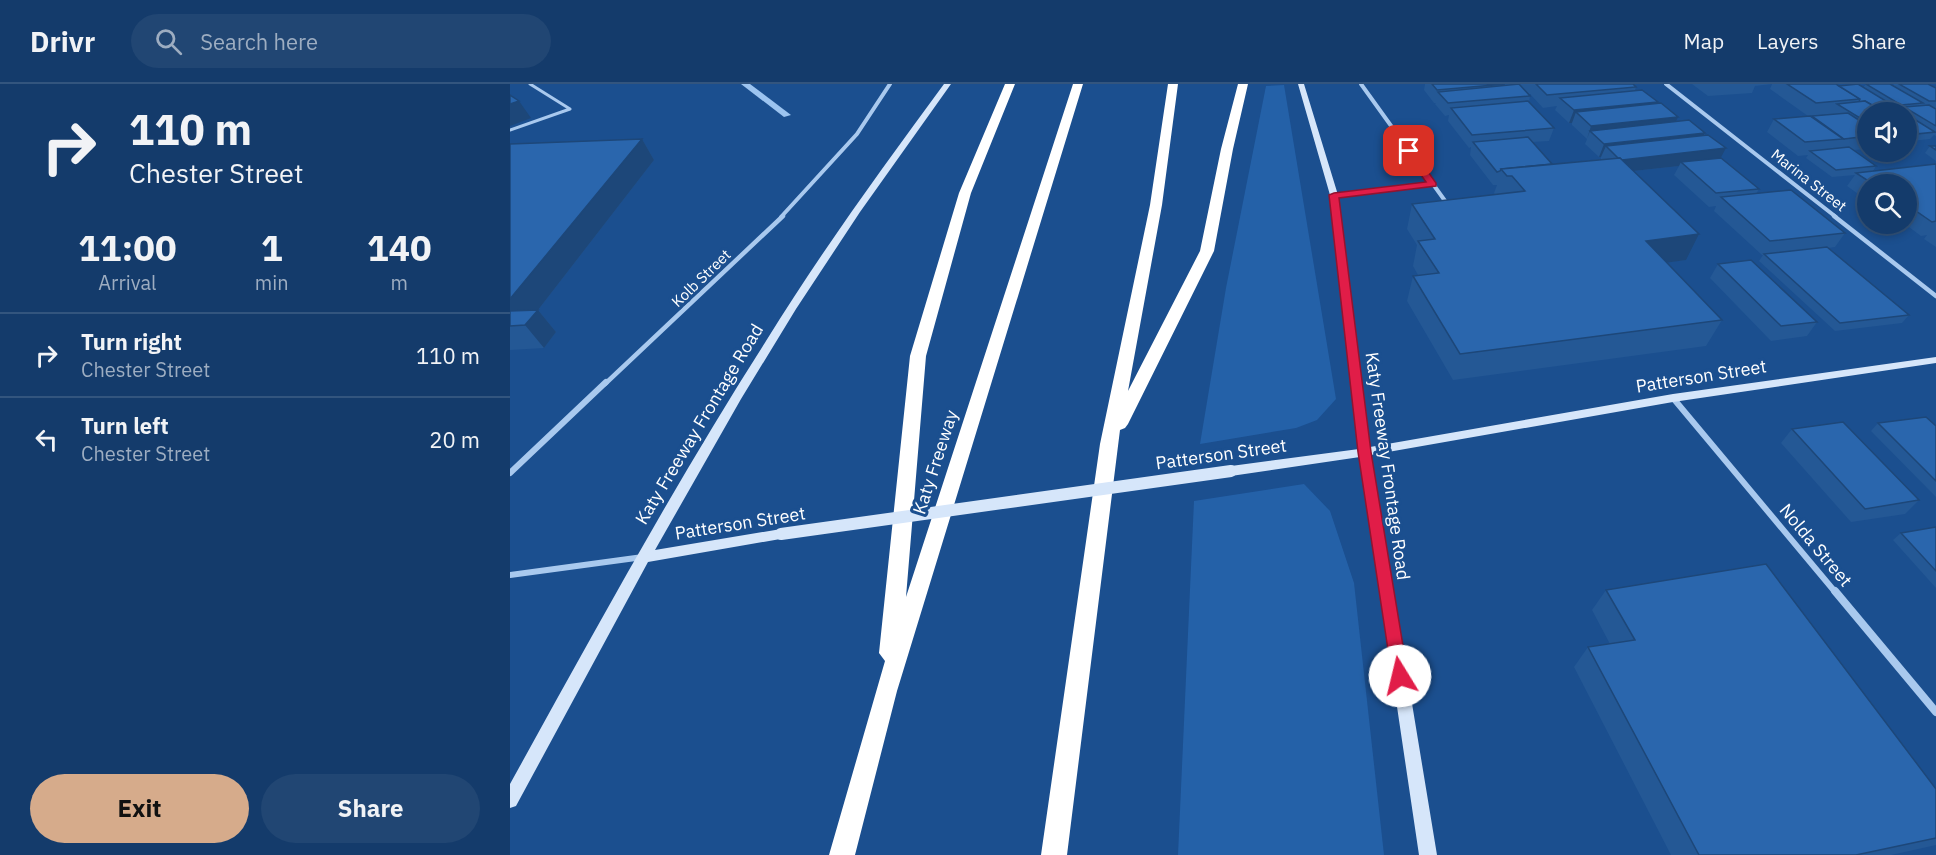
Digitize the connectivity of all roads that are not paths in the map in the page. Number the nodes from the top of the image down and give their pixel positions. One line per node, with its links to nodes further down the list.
1 (530, 84): 11 (lane)
2 (890, 84): 20 (street, Kolb Street)
3 (948, 84): 21 (main road, Katy Freeway Frontage Road)
4 (1010, 84): 23 (highway)
5 (1078, 84): 23 (highway, Katy Freeway)
6 (1173, 84): 18 (highway)
7 (1243, 84): 18 (highway)
8 (1301, 84): 13 (main road, Katy Freeway Frontage Road)
9 (1361, 84): 12 (street)
10 (1666, 84): 15 (street, Marina Street)
11 (510, 130)
12 (1432, 184): 13 (street); 14 (street)
13 (1334, 195): 19 (main road, Katy Freeway Frontage Road)
14 (1450, 208)
15 (1936, 296)
16 (1936, 360): 17 (main road, Patterson Street)
17 (1673, 398): 19 (main road, Patterson Street); 24 (street, Nolda Street)
18 (1109, 444): 27 (highway)
19 (1365, 452): 21 (main road, Patterson Street, bridge); 28 (main road, Katy Freeway Frontage Road)
20 (510, 473)
21 (643, 557): 22 (street, Patterson Street); 25 (main road, Katy Freeway Frontage Road)
22 (510, 575)
23 (886, 691): 26 (highway, Katy Freeway)
24 (1936, 712)
25 (510, 800)
26 (842, 855)
27 (1054, 855)
28 (1428, 855)

